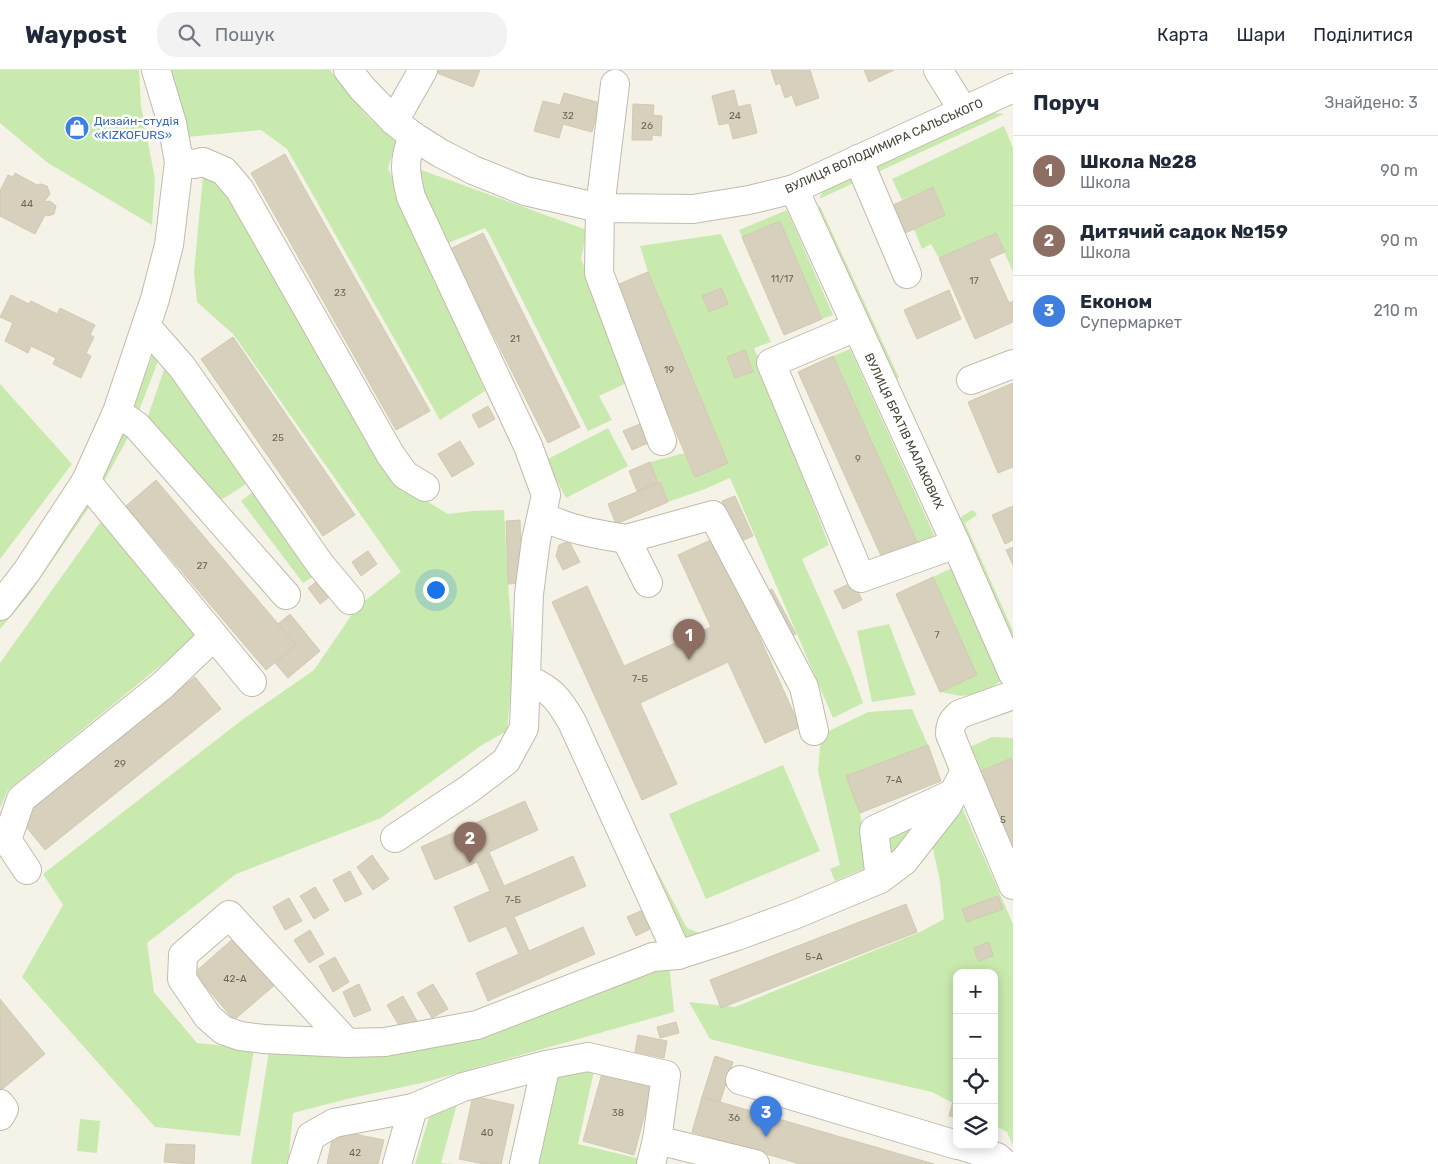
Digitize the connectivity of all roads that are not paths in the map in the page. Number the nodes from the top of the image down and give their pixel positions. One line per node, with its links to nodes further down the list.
1 (156, 70): 10 (street)
2 (348, 70): 8 (street, ВУЛИЦЯ ВОЛОДИМИРА САЛЬСЬКОГО)
3 (423, 70): 8 (street)
4 (938, 70): 7 (street)
5 (615, 84): 12 (street)
6 (1013, 88): 7 (street, ВУЛИЦЯ ВОЛОДИМИРА САЛЬСЬКОГО)
7 (964, 110): 9 (street, ВУЛИЦЯ ВОЛОДИМИРА САЛЬСЬКОГО)
8 (403, 128): 12 (street, ВУЛИЦЯ ВОЛОДИМИРА САЛЬСЬКОГО); 22 (street)
9 (858, 159): 11 (street, ВУЛИЦЯ ВОЛОДИМИРА САЛЬСЬКОГО); 13 (street)
10 (179, 162): 14 (street); 21 (street)
11 (794, 189): 12 (street, ВУЛИЦЯ ВОЛОДИМИРА САЛЬСЬКОГО); 15 (street, ВУЛИЦЯ БРАТІВ МАЛАКОВИХ)
12 (600, 208): 19 (street)
13 (907, 274)
14 (146, 326): 18 (street); 27 (street)
15 (856, 327): 24 (street, ВУЛИЦЯ БРАТІВ МАЛАКОВИХ); 24 (street)
16 (1013, 364): 17 (street)
17 (971, 380)
18 (116, 412): 20 (street); 26 (street)
19 (662, 441)
20 (86, 481): 28 (street); 29 (street)
21 (425, 487)
22 (542, 516): 23 (street); 31 (street)
23 (626, 539): 25 (street); 36 (street)
24 (956, 544): 30 (street, ВУЛИЦЯ БРАТІВ МАЛАКОВИХ)
25 (648, 583)
26 (286, 595)
27 (350, 600)
28 (0, 606)
29 (214, 636): 32 (street); 39 (street)
30 (1013, 674)
31 (526, 678): 34 (street); 35 (street)
32 (252, 682)
33 (1013, 695): 37 (street)
34 (524, 722): 35 (street); 38 (street)
35 (574, 726): 42 (street)
36 (814, 730)
37 (959, 782): 40 (street); 40 (street); 41 (street)
38 (395, 838)
39 (27, 870)
40 (880, 879): 42 (street)
41 (1013, 885)
42 (678, 955): 43 (street)
43 (346, 1043): 43 (street)
44 (546, 1065): 47 (street); 51 (street); 54 (street)
45 (740, 1080): 49 (street)
46 (0, 1104): 48 (street)
47 (412, 1108): 52 (street); 53 (street)
48 (0, 1116)
49 (953, 1144)
50 (972, 1149): 56 (street)
51 (654, 1152): 55 (street)
52 (302, 1164)
53 (397, 1164)
54 (524, 1164)
55 (755, 1164)
56 (1006, 1164)

